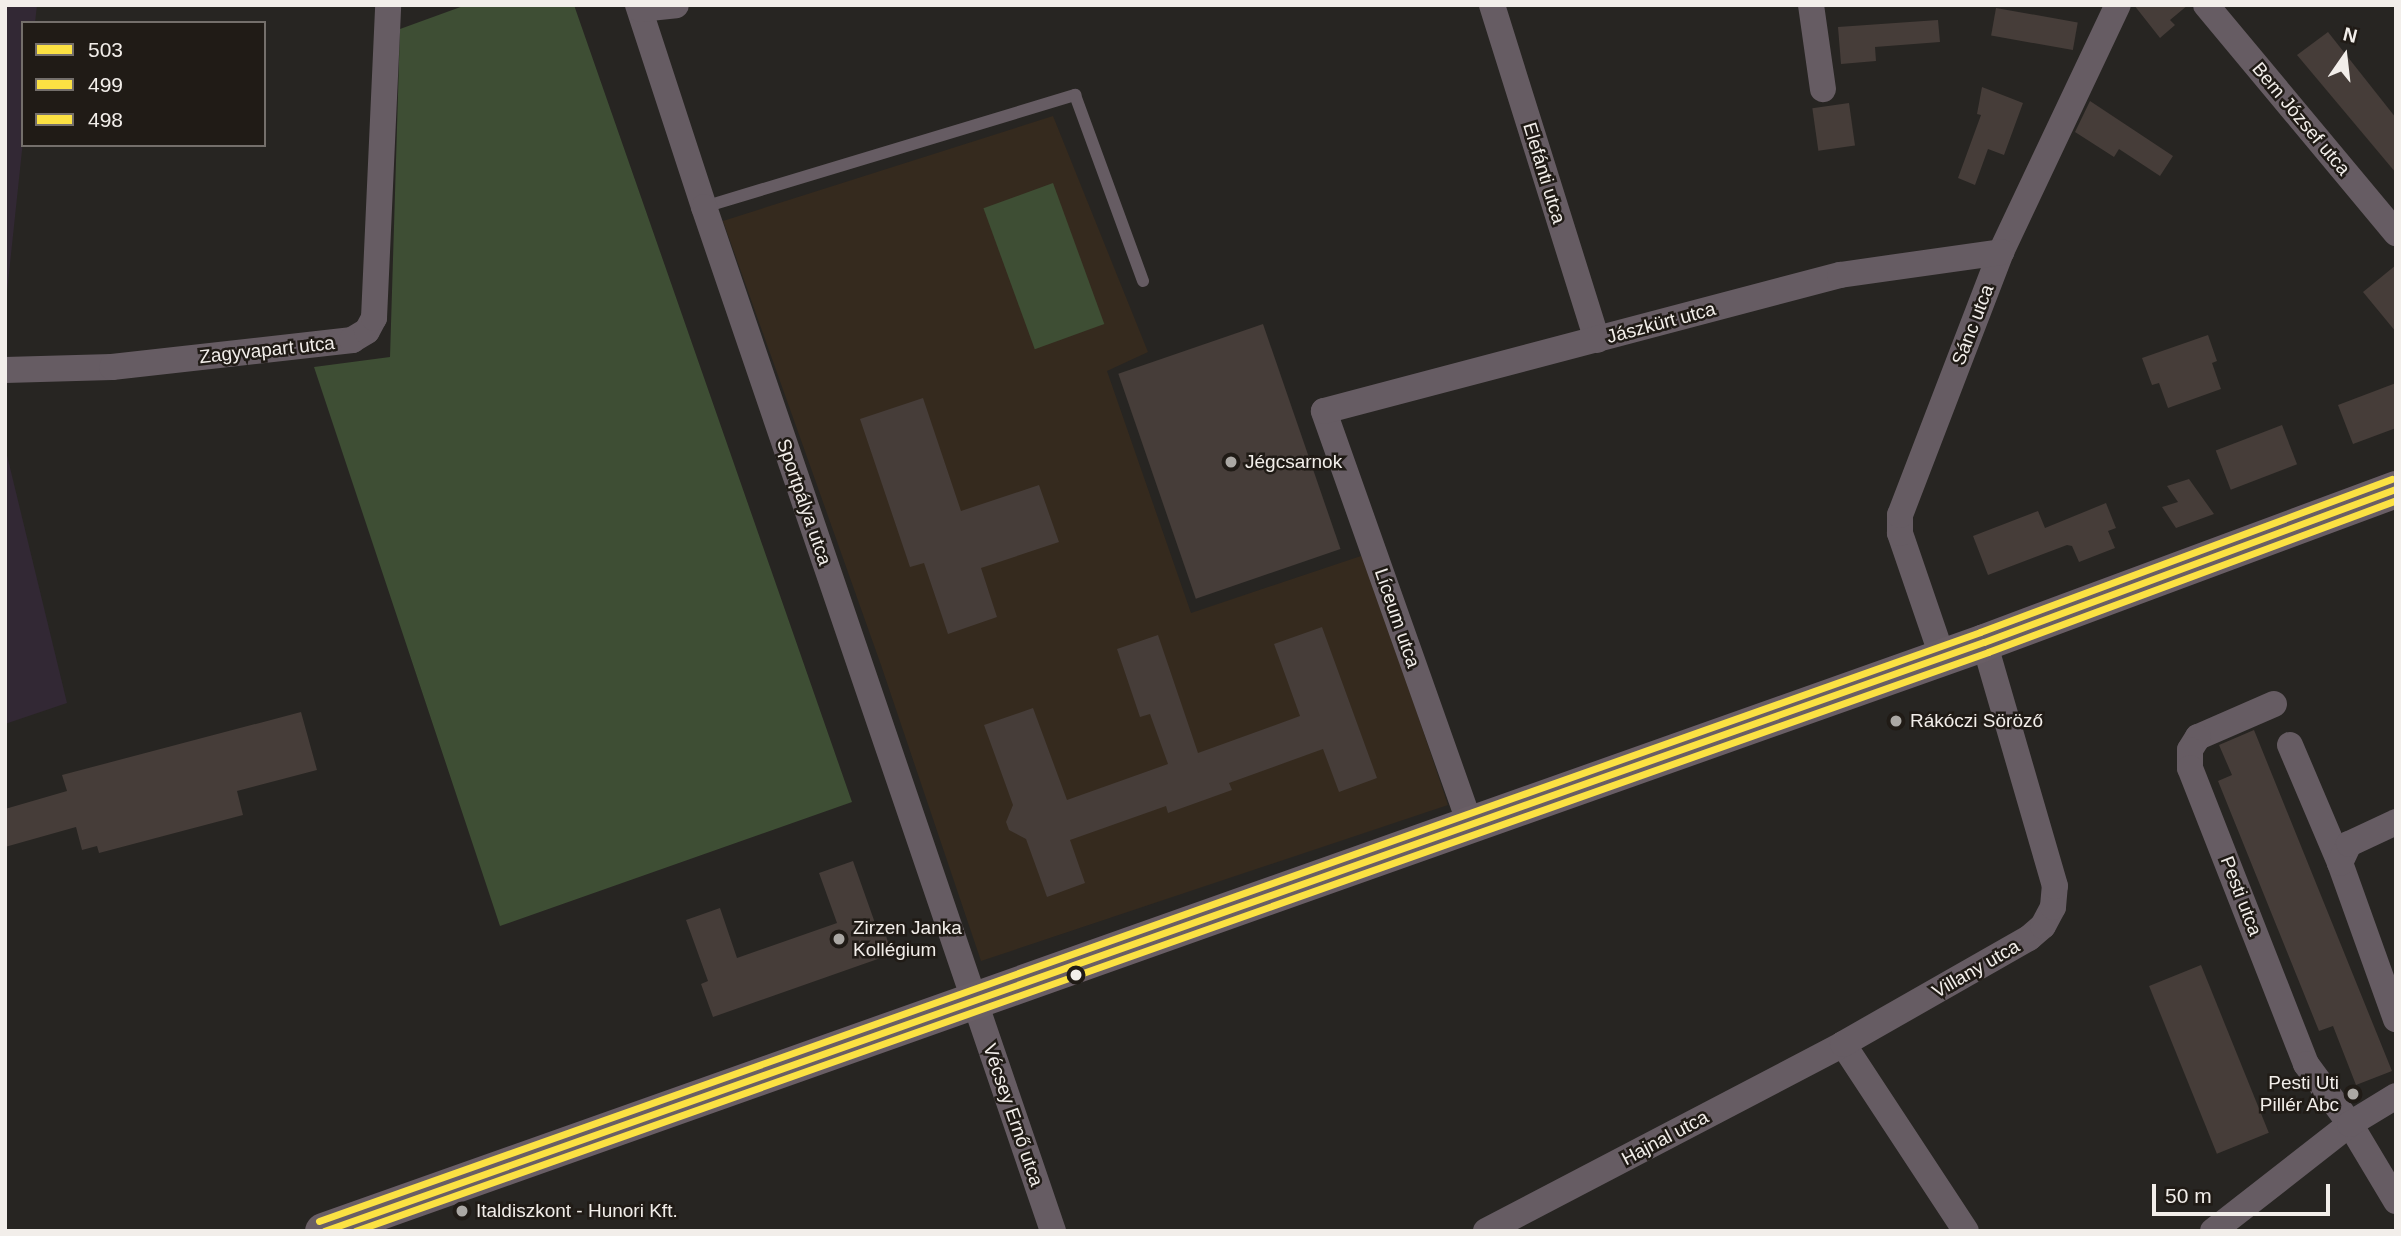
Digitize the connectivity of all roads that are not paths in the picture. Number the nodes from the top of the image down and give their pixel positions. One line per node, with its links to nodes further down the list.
1 (387, 5): 14 (street, Zagyvapart utca)
2 (676, 5): 7 (street)
3 (1492, 5): 13 (street, Elefánti utca)
4 (1811, 5): 8 (street)
5 (2118, 5): 11 (street, Sánc utca)
6 (2206, 5): 10 (street, Bem József utca)
7 (639, 7): 9 (street, Sportpálya utca)
8 (1823, 89)
9 (704, 207): 12 (lane); 24 (street, Sportpálya utca)
10 (2396, 233)
11 (2001, 252): 13 (street, Jászkürt utca); 18 (street, Sánc utca)
12 (1143, 281)
13 (1597, 340): 15 (street, Jászkürt utca)
14 (5, 370)
15 (1324, 411): 22 (street, Líceum utca)
16 (2396, 489): 17 (street)
17 (1984, 642): 18 (street); 26 (street, Villany utca)
18 (1942, 656): 22 (street)
19 (2274, 704): 28 (street, Pesti utca)
20 (2290, 745): 23 (street)
21 (2396, 822): 23 (street)
22 (1470, 824): 24 (street)
23 (2340, 863): 25 (street)
24 (973, 998): 30 (street); 31 (street, Vécsey Ernő utca)
25 (2396, 1019)
26 (1843, 1044): 32 (street, Hajnal utca); 33 (street)
27 (2396, 1096): 28 (street)
28 (2350, 1124): 29 (street); 34 (street)
29 (2396, 1201)
30 (323, 1231)
31 (1054, 1231)
32 (1486, 1231)
33 (1966, 1231)
34 (2213, 1231)

